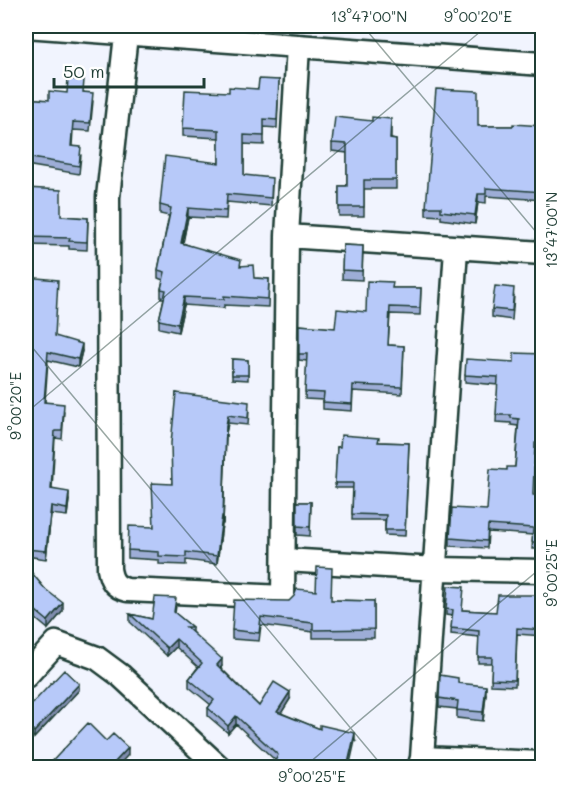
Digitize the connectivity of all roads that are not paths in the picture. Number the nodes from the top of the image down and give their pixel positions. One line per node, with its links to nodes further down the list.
1 (26, 26): 2 (street)
2 (126, 30): 3 (street); 8 (street)
3 (298, 46): 4 (street); 5 (street)
4 (543, 64)
5 (288, 236): 6 (street); 8 (street)
6 (456, 249): 7 (street); 9 (street)
7 (543, 253)
8 (285, 560): 9 (street)
9 (435, 569): 10 (street); 12 (street)
10 (543, 571)
11 (26, 675): 14 (street)
12 (421, 763): 13 (street)
13 (543, 763)
14 (220, 768)

